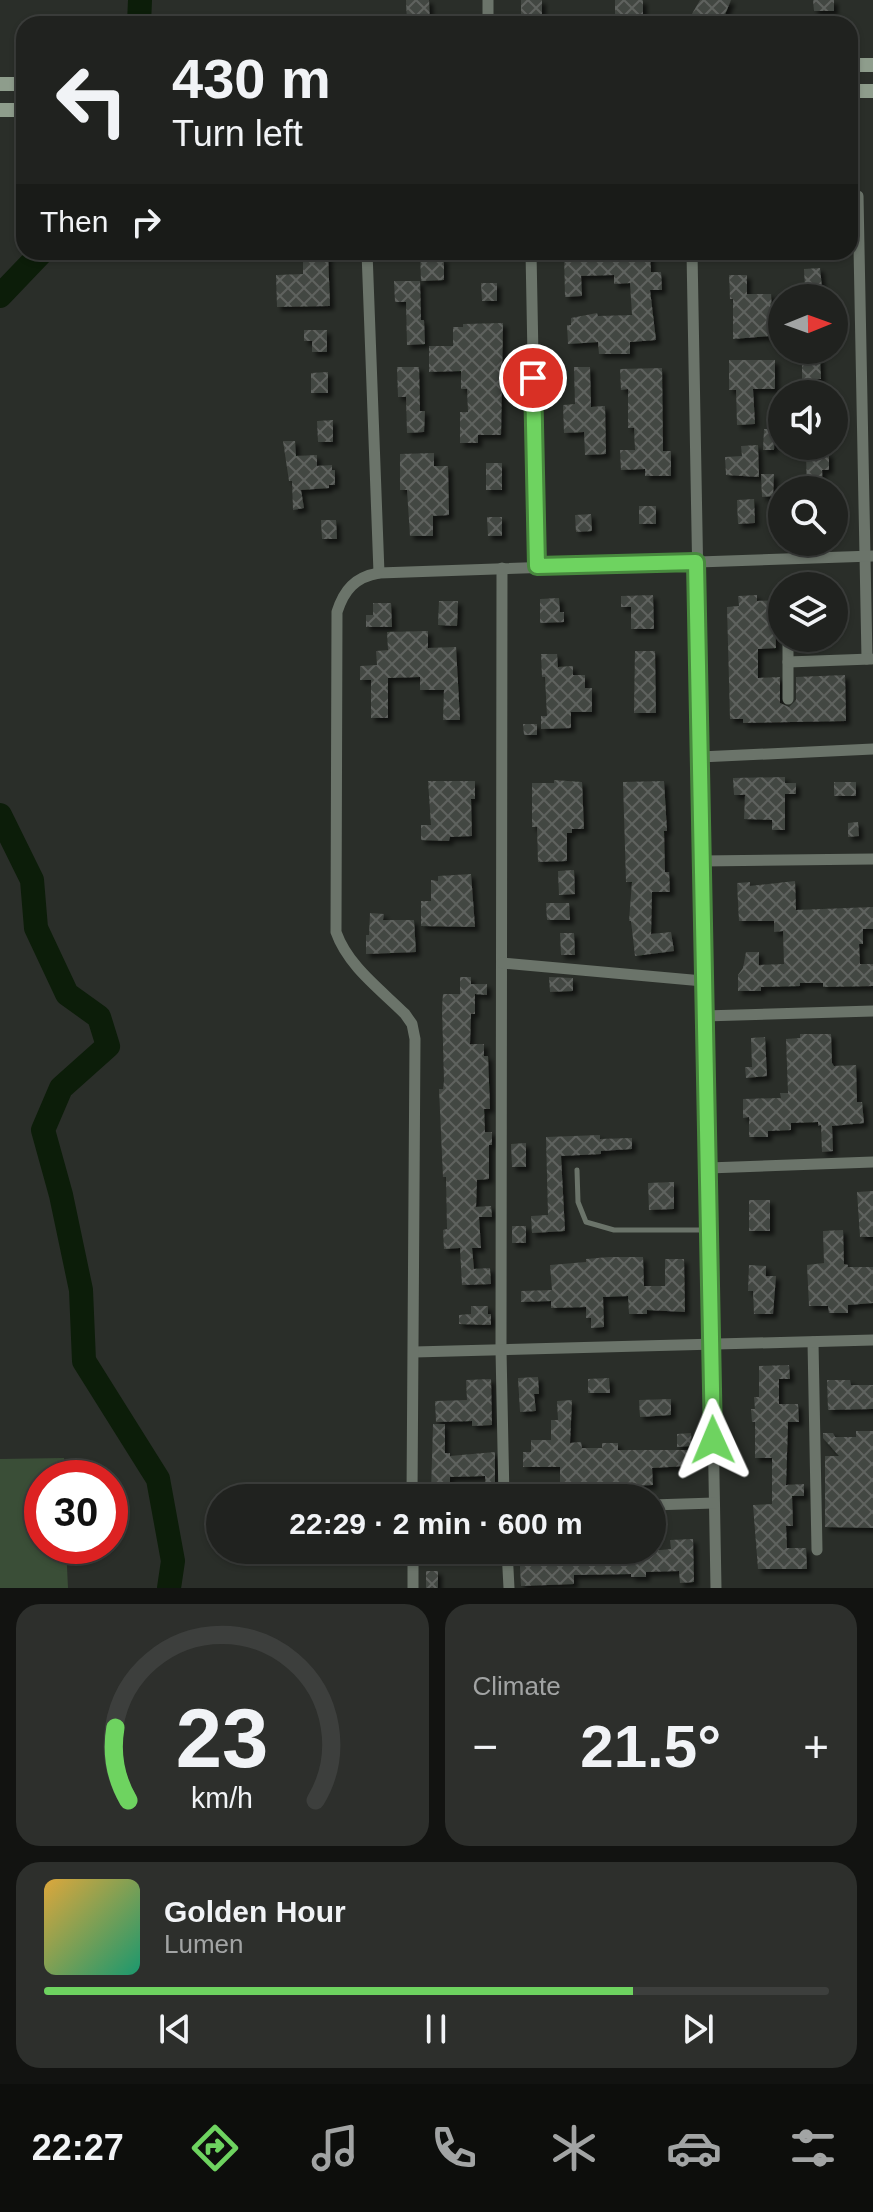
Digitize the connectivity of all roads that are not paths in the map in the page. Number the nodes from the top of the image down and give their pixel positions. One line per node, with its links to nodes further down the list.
1 (858, 196): 5 (street)
2 (367, 260): 9 (street)
3 (531, 260): 7 (street)
4 (692, 260): 6 (street)
5 (869, 556): 6 (street); 11 (street)
6 (696, 562): 7 (street); 15 (street)
7 (537, 566): 8 (street)
8 (502, 568): 9 (street); 18 (street)
9 (379, 573): 30 (street)
10 (788, 652): 12 (street)
11 (870, 659): 12 (street)
12 (788, 662): 13 (street)
13 (788, 699)
14 (873, 749): 15 (street)
15 (700, 757): 17 (street)
16 (873, 859): 17 (street)
17 (701, 861): 19 (street)
18 (502, 963): 19 (street); 29 (street)
19 (703, 981): 21 (street)
20 (873, 1011): 21 (street)
21 (704, 1016): 23 (street)
22 (873, 1162): 23 (street)
23 (708, 1168): 25 (street)
24 (577, 1170): 25 (lane)
25 (710, 1230): 28 (street)
26 (873, 1340): 27 (street)
27 (813, 1342): 28 (street); 35 (street)
28 (711, 1346): 29 (street); 33 (street)
29 (501, 1350): 30 (street); 32 (street)
30 (414, 1352): 31 (street)
31 (412, 1484)
32 (504, 1484)
33 (714, 1503): 34 (street); 40 (street)
34 (666, 1505)
35 (817, 1550)
36 (413, 1564): 38 (street)
37 (508, 1564): 39 (street)
38 (413, 1588)
39 (509, 1588)
40 (716, 1588)

